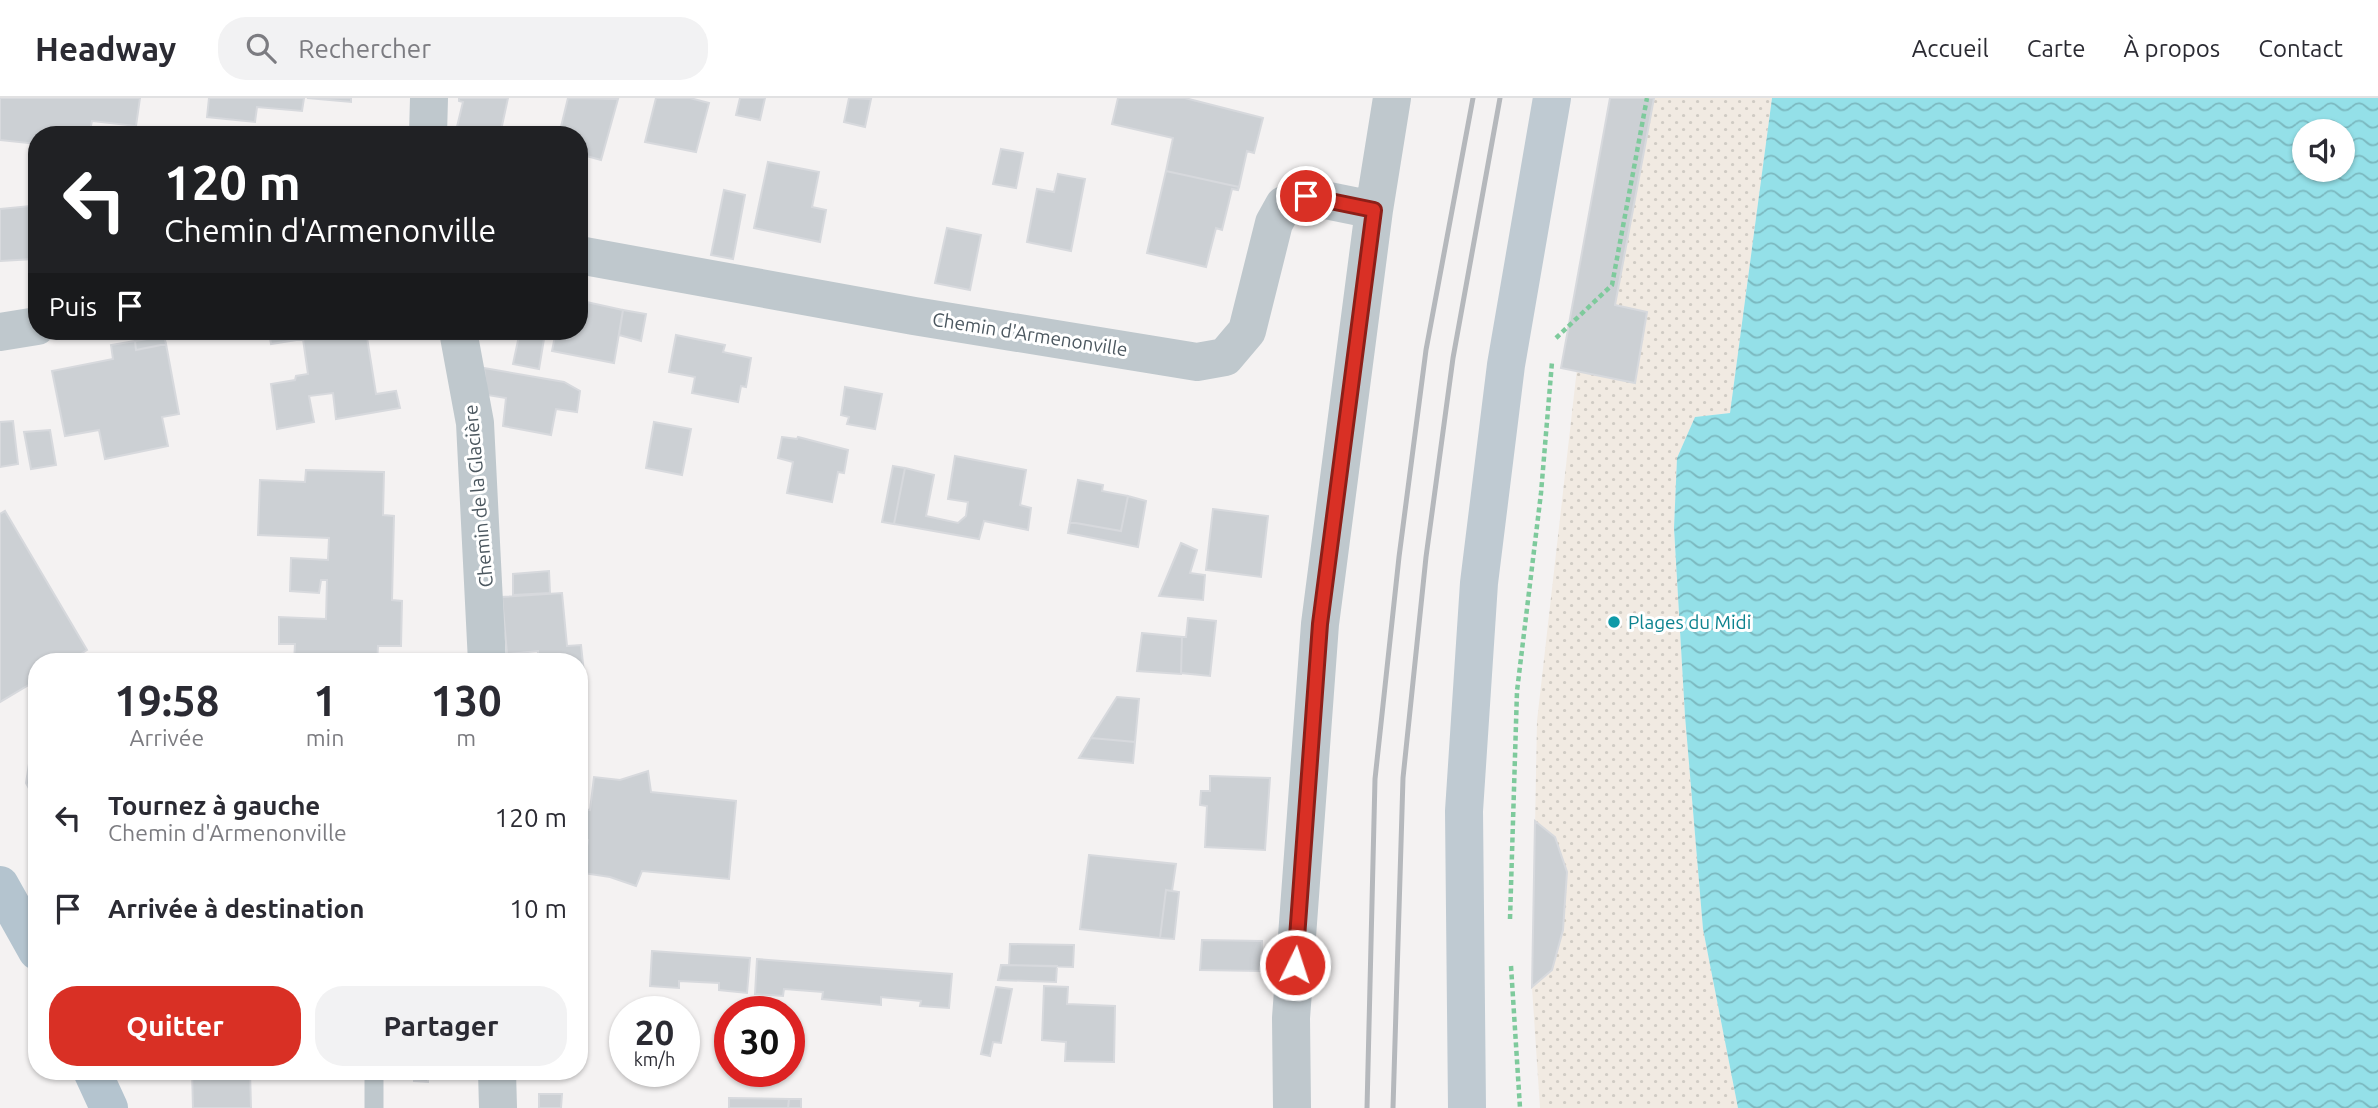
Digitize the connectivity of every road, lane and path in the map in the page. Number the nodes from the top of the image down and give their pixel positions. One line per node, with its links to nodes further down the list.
1 (429, 98): 5 (street)
2 (1392, 98): 6 (street)
3 (1552, 98): 25 (main road)
4 (1647, 98): 11 (path)
5 (428, 126)
6 (1374, 210): 7 (street, Chemin d'Armenonville); 24 (street)
7 (588, 257)
8 (1558, 326): 11 (path)
9 (28, 327): 10 (street)
10 (0, 332)
11 (1556, 338): 15 (path)
12 (460, 340): 13 (street, Chemin de la Glacière)
13 (488, 653)
14 (0, 885): 16 (main road)
15 (1510, 932)
16 (28, 935)
17 (1510, 959): 26 (path)
18 (96, 1080): 21 (main road)
19 (374, 1080): 22 (lane)
20 (497, 1080): 23 (street)
21 (109, 1108)
22 (374, 1108)
23 (498, 1108)
24 (1292, 1108)
25 (1467, 1108)
26 (1520, 1108)

